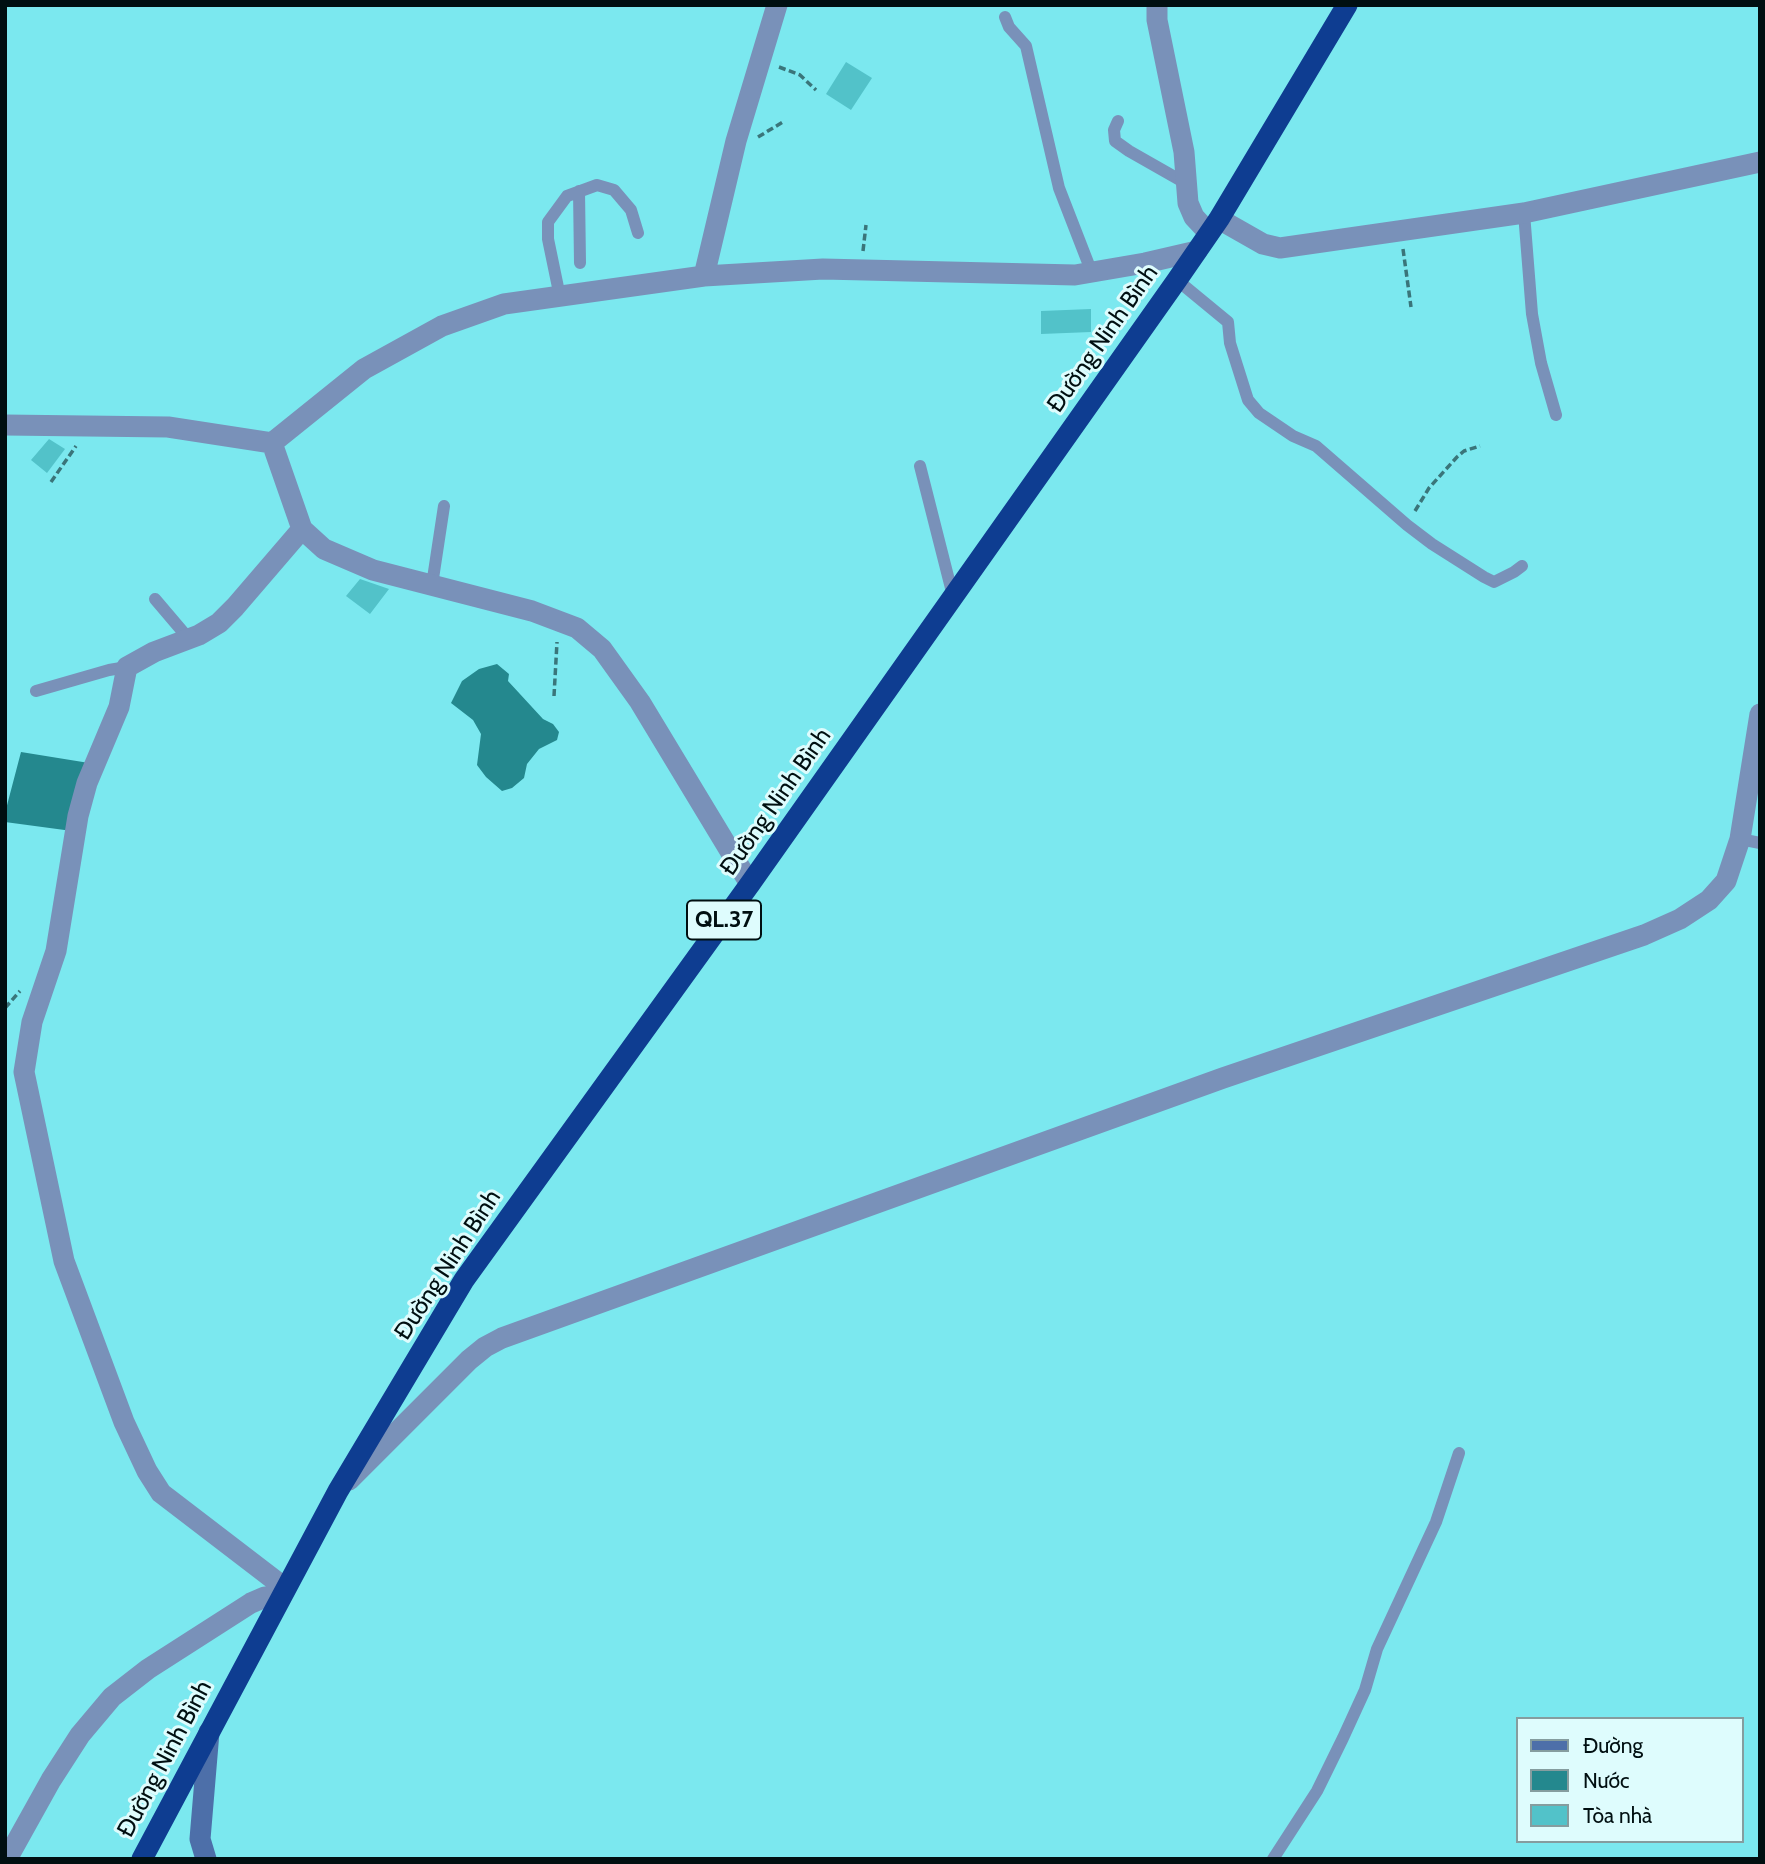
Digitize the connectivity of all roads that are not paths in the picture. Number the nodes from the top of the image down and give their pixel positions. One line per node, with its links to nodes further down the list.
1 (777, 5): 14 (street)
2 (1157, 5): 7 (street)
3 (1347, 5): 11 (highway, Đường Ninh Bình / QL.37)
4 (1005, 17): 13 (lane)
5 (1118, 121): 7 (lane)
6 (1760, 162): 9 (street)
7 (1187, 184): 11 (street)
8 (579, 191): 10 (lane); 12 (lane); 16 (lane)
9 (1524, 213): 11 (street); 17 (lane)
10 (638, 233)
11 (1208, 234): 13 (street); 15 (highway, Đường Ninh Bình / QL.37)
12 (580, 263)
13 (1092, 274): 14 (street)
14 (704, 276): 16 (street)
15 (1177, 280): 23 (lane); 25 (highway, Đường Ninh Bình / QL.37)
16 (560, 297): 19 (street)
17 (1556, 415)
18 (5, 425): 19 (street)
19 (272, 443): 22 (street)
20 (920, 466): 25 (lane)
21 (444, 506): 24 (lane)
22 (302, 529): 24 (street); 27 (street)
23 (1522, 566)
24 (432, 585): 32 (street)
25 (953, 596): 32 (highway, Đường Ninh Bình / QL.37)
26 (155, 599): 27 (lane)
27 (189, 639): 28 (street)
28 (127, 667): 29 (lane); 35 (street)
29 (36, 691)
30 (1760, 714): 31 (street)
31 (1750, 841): 34 (street)
32 (750, 884): 34 (highway, Đường Ninh Bình / QL.37)
33 (1459, 1453): 40 (lane)
34 (338, 1491): 35 (highway, Đường Ninh Bình / QL.37)
35 (282, 1593): 36 (highway, Đường Ninh Bình / QL.37); 37 (street)
36 (209, 1732): 38 (highway, Đường Ninh Bình / QL.37); 39 (main road)
37 (7, 1859)
38 (142, 1859)
39 (206, 1859)
40 (1273, 1859)

